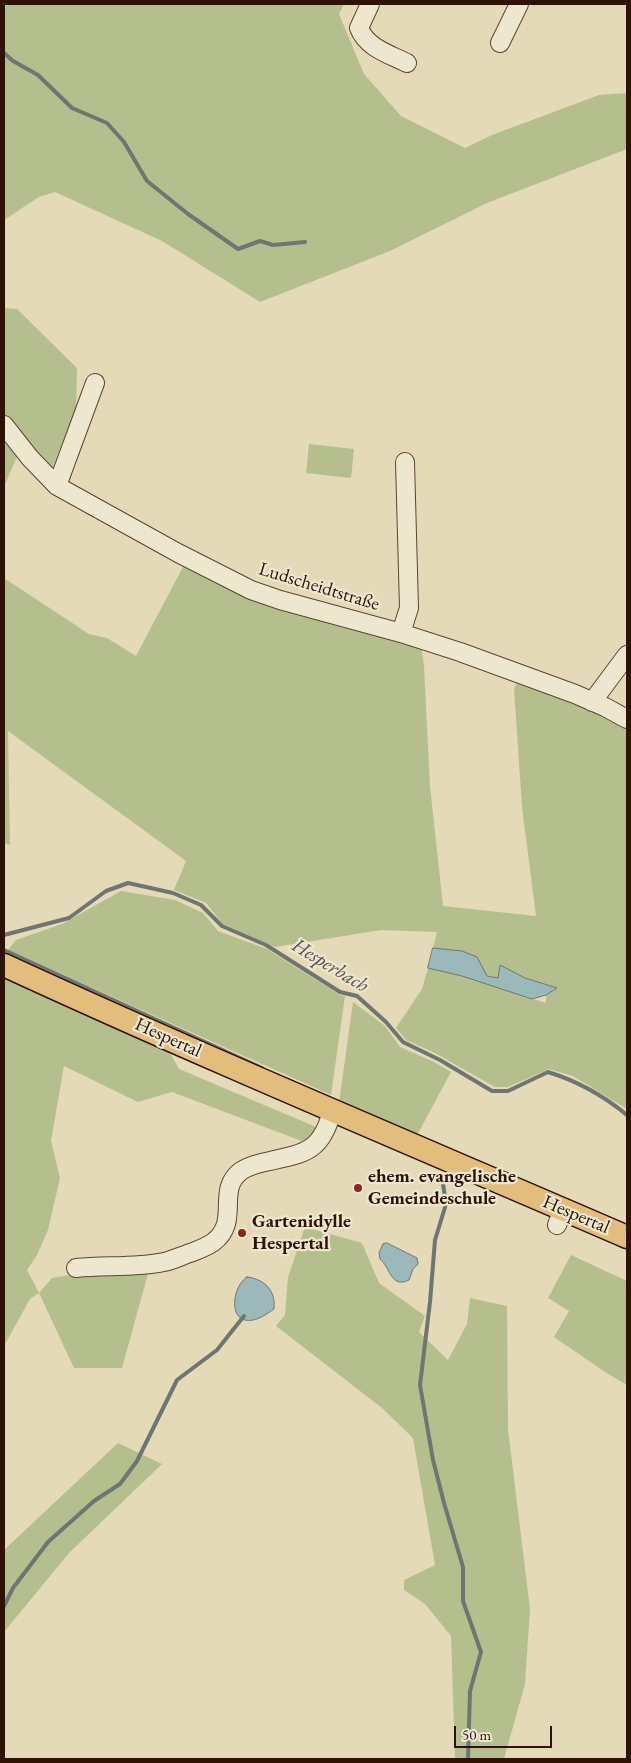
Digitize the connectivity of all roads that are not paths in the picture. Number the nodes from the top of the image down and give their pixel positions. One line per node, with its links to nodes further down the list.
1 (370, 4): 4 (street)
2 (519, 4): 3 (street)
3 (500, 43)
4 (407, 63)
5 (95, 383): 8 (street)
6 (4, 425): 8 (street, Ludscheidtstraße)
7 (405, 462): 9 (street)
8 (57, 486): 9 (street, Ludscheidtstraße)
9 (401, 633): 11 (street, Ludscheidtstraße)
10 (627, 655): 11 (street)
11 (592, 702): 12 (street, Ludscheidtstraße)
12 (627, 720)
13 (4, 964): 14 (main road, Hespertal)
14 (332, 1111): 15 (main road, Hespertal); 16 (street)
15 (627, 1237)
16 (76, 1268)

